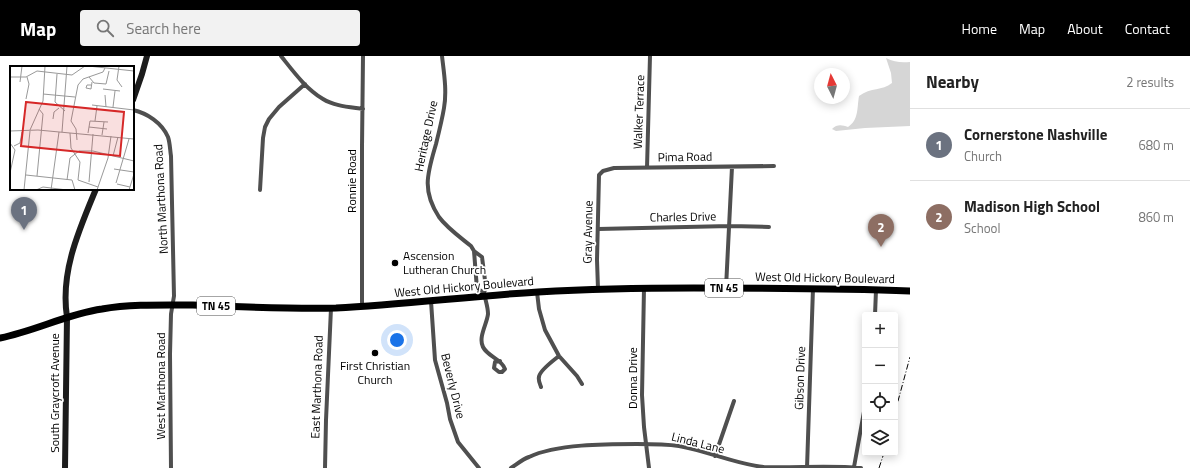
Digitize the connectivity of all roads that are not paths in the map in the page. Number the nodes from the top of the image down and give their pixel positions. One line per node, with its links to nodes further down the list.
1 (145, 56): 7 (street)
2 (281, 56): 6 (street)
3 (363, 56): 8 (street, Ronnie Road)
4 (442, 56): 19 (street, Heritage Drive)
5 (650, 56): 12 (street, Walker Terrace)
6 (306, 84): 8 (street); 15 (street)
7 (134, 96)
8 (363, 109): 30 (street, Ronnie Road)
9 (134, 110): 29 (street, North Marthona Road)
10 (774, 166): 11 (street, Pima Road)
11 (732, 167): 12 (street, Pima Road); 16 (street)
12 (647, 168): 13 (street, Pima Road)
13 (599, 175): 18 (street, Gray Avenue)
14 (96, 190): 33 (street, South Graycroft Avenue)
15 (260, 190)
16 (730, 226): 17 (street, Charles Drive); 18 (street, Charles Drive); 21 (street)
17 (769, 227)
18 (598, 229): 23 (street, Gray Avenue)
19 (474, 251): 27 (street, Heritage Drive); 27 (street, Heritage Drive)
20 (644, 288): 21 (main road, West Old Hickory Boulevard / TN 45); 23 (main road, West Old Hickory Boulevard / TN 45); 41 (street, Donna Drive)
21 (726, 288): 22 (main road, West Old Hickory Boulevard / TN 45)
22 (813, 288): 24 (main road, West Old Hickory Boulevard / TN 45); 50 (street, Gibson Drive)
23 (598, 289): 26 (main road, West Old Hickory Boulevard / TN 45)
24 (876, 290): 25 (main road, West Old Hickory Boulevard / TN 45); 32 (street)
25 (910, 291)
26 (537, 292): 27 (main road, West Old Hickory Boulevard / TN 45); 35 (street)
27 (484, 294): 28 (main road, West Old Hickory Boulevard / TN 45); 36 (street, Heritage Drive)
28 (431, 301): 30 (main road, West Old Hickory Boulevard / TN 45); 47 (street, Beverly Drive)
29 (173, 305): 31 (main road, West Old Hickory Boulevard / TN 45); 33 (main road, West Old Hickory Boulevard / TN 45); 45 (street, West Marthona Road)
30 (362, 306): 31 (main road, West Old Hickory Boulevard / TN 45)
31 (331, 308): 46 (street, East Marthona Road)
32 (875, 312)
33 (67, 317): 34 (main road, West Old Hickory Boulevard / TN 45); 44 (street, South Graycroft Avenue)
34 (0, 338)
35 (559, 356): 37 (street); 38 (street)
36 (500, 361)
37 (582, 384)
38 (541, 386)
39 (734, 400): 42 (street)
40 (862, 420): 43 (street)
41 (646, 444): 42 (street, Linda Lane); 48 (street, Linda Lane); 49 (street, Donna Drive)
42 (715, 456): 50 (street, Linda Lane)
43 (854, 467): 50 (street, Linda Lane); 51 (street, Linda Lane)
44 (66, 468)
45 (171, 468)
46 (325, 468)
47 (479, 468)
48 (511, 468)
49 (649, 468)
50 (807, 468)
51 (861, 468)

